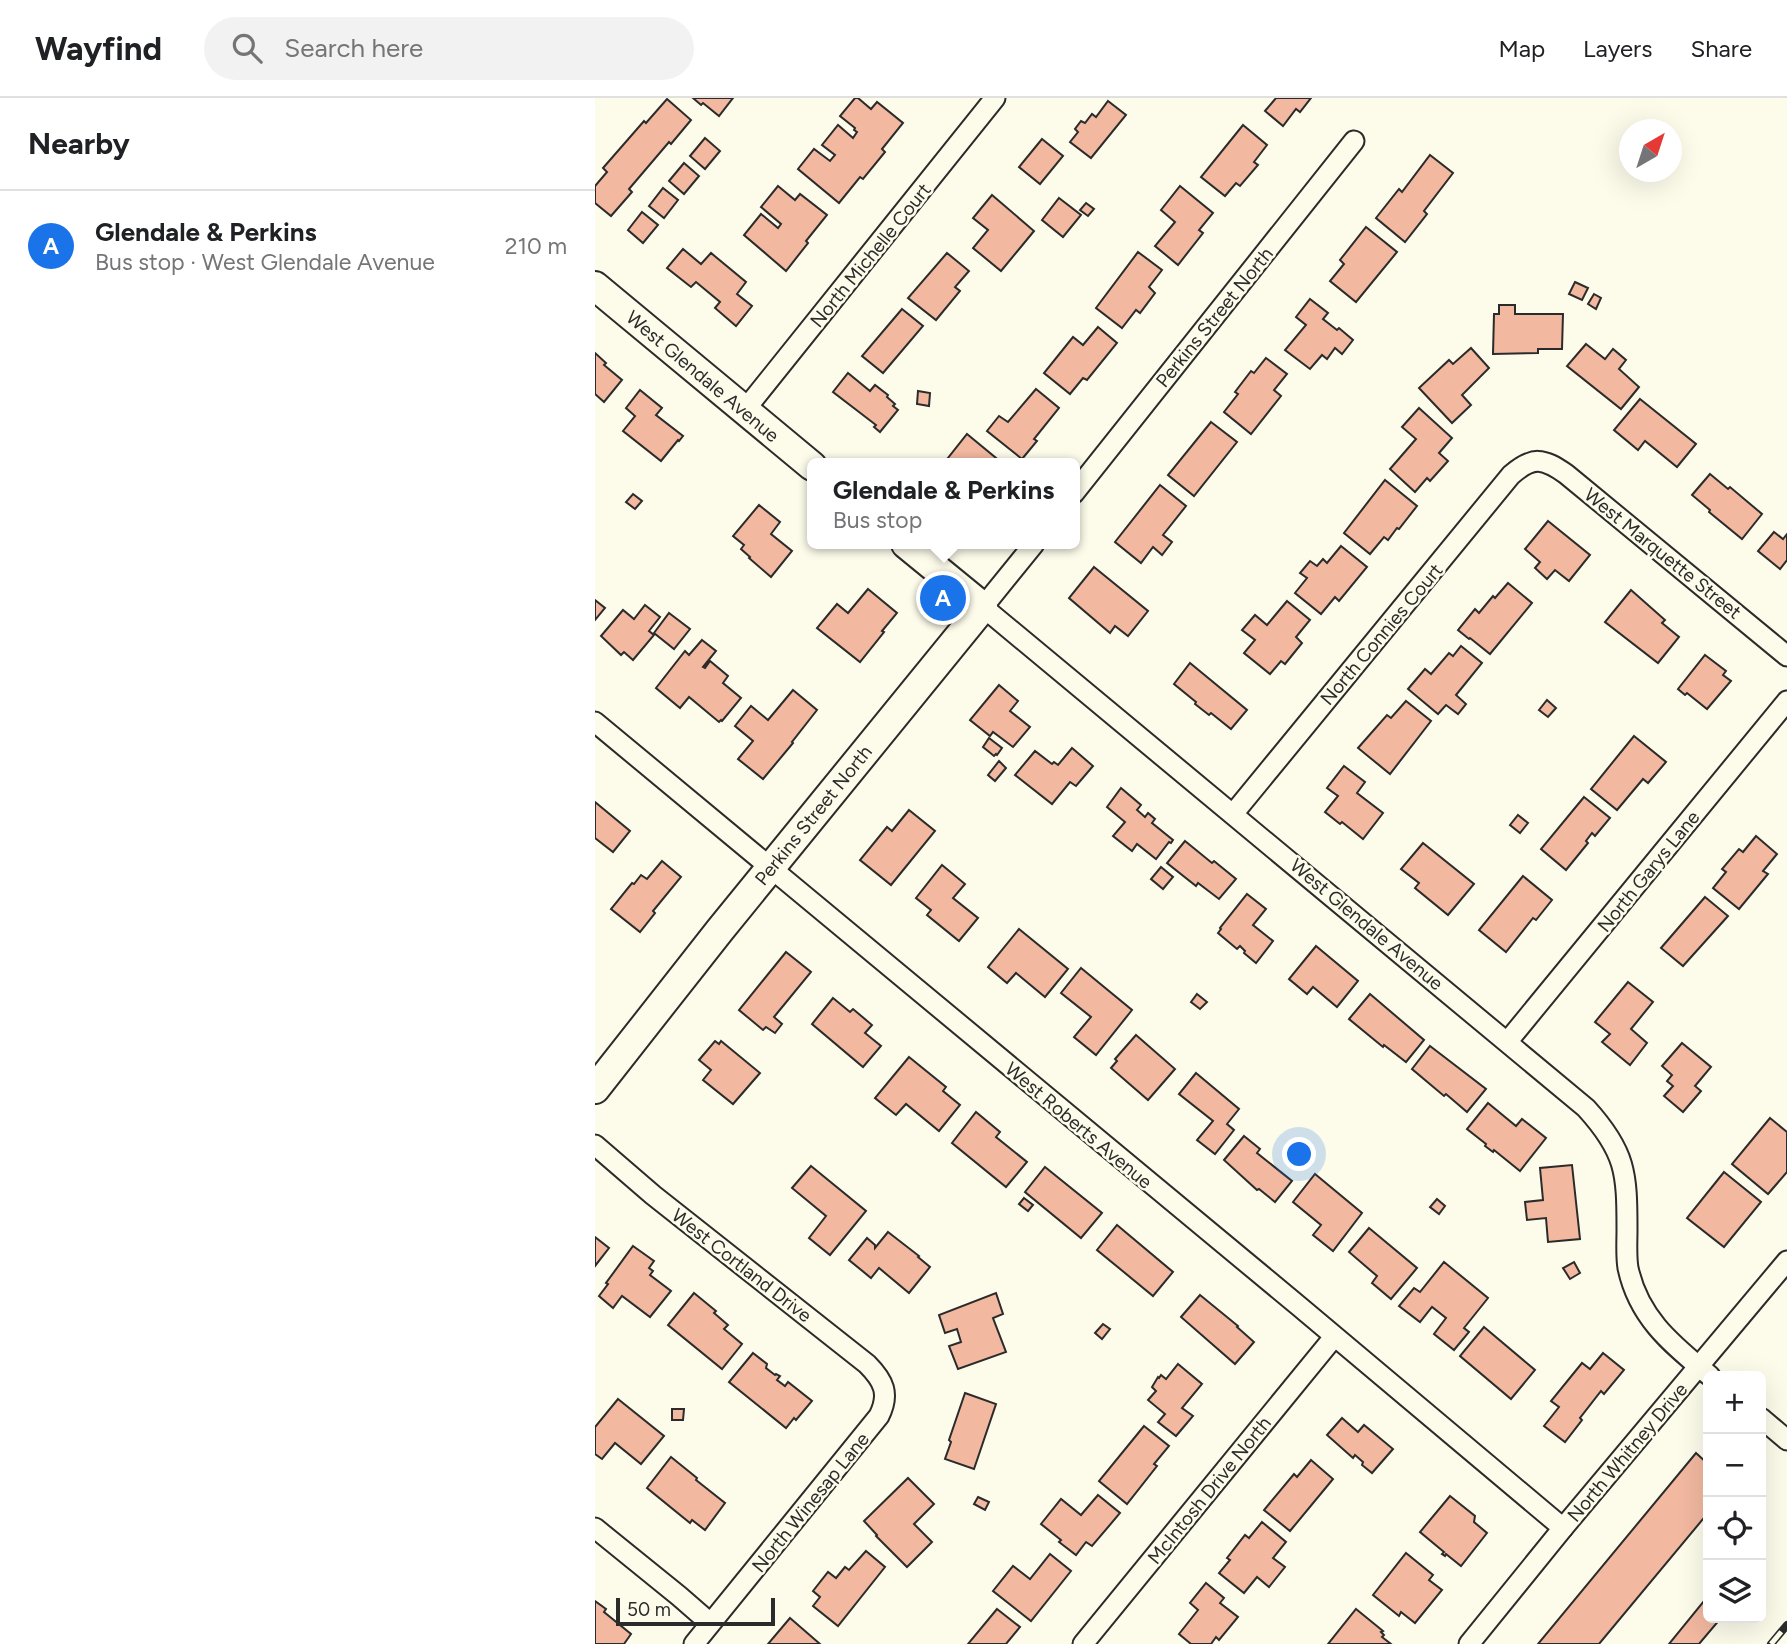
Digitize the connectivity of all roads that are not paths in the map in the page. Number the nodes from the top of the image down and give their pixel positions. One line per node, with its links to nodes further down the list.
1 (995, 98): 4 (street, North Michelle Court)
2 (1354, 141): 7 (street, Perkins Street North)
3 (595, 286): 4 (street, West Glendale Avenue)
4 (744, 411): 6 (street, West Glendale Avenue)
5 (1533, 461): 11 (street, West Marquette Street); 14 (street, North Connies Court)
6 (807, 462)
7 (1080, 485)
8 (912, 549): 10 (street, West Glendale Avenue)
9 (1030, 549): 10 (street, Perkins Street North)
10 (983, 607): 14 (street, West Glendale Avenue); 15 (street, Perkins Street North)
11 (1787, 656)
12 (1787, 701): 16 (street, North Garys Lane)
13 (595, 722): 15 (street, West Roberts Avenue)
14 (1233, 814): 16 (street, West Glendale Avenue)
15 (770, 868): 17 (street, Perkins Street North); 20 (street, West Roberts Avenue)
16 (1508, 1041): 21 (street, West Glendale Avenue)
17 (595, 1089)
18 (595, 1145): 24 (street, West Cortland Drive)
19 (1787, 1261): 22 (street, North Whitney Drive)
20 (1334, 1336): 28 (street, West Roberts Avenue); 31 (street, McIntosh Drive North)
21 (1704, 1371)
22 (1706, 1371)
23 (1703, 1374): 28 (street, North Whitney Drive)
24 (884, 1388): 29 (street, North Winesap Lane)
25 (1766, 1422): 26 (street)
26 (1787, 1440)
27 (595, 1528): 29 (street)
28 (1563, 1528): 32 (street, North Whitney Drive)
29 (710, 1623): 30 (street, North Winesap Lane)
30 (694, 1644)
31 (1083, 1644)
32 (1469, 1644)

